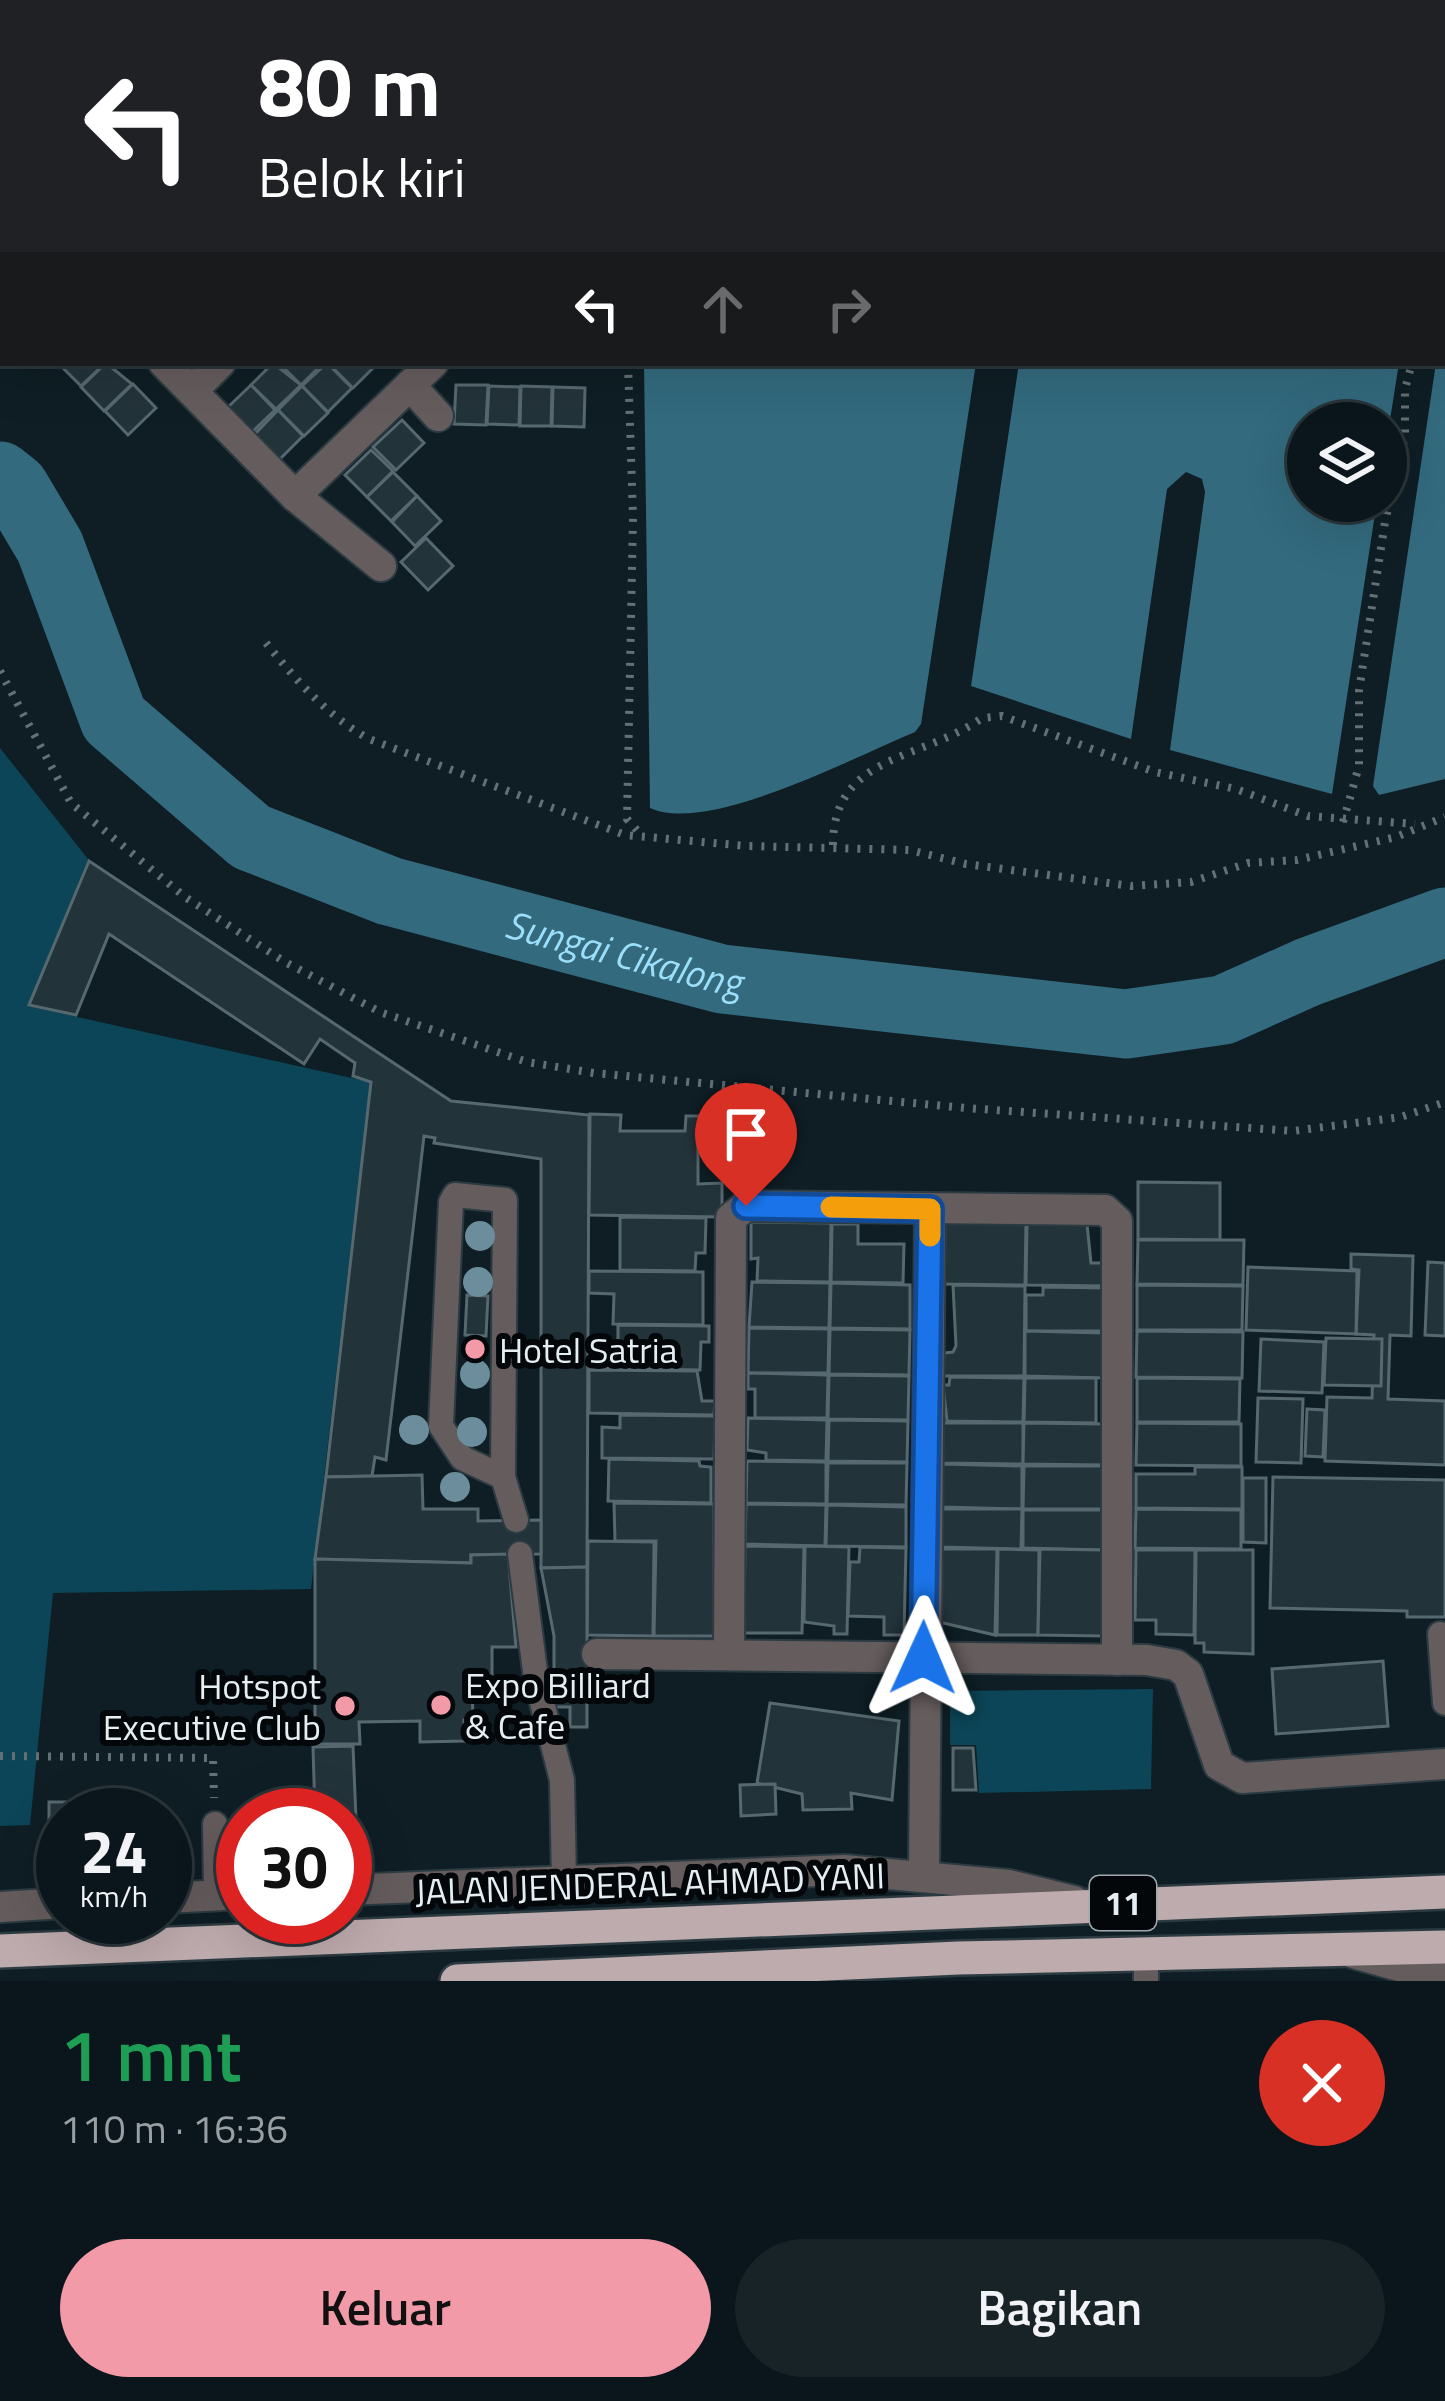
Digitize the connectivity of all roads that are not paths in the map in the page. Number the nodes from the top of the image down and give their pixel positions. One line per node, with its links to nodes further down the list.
1 (167, 366): 4 (street)
2 (217, 366): 4 (street)
3 (422, 374): 5 (street); 6 (street)
4 (192, 391): 6 (street)
5 (438, 416)
6 (295, 496): 7 (street)
7 (381, 566)
8 (930, 1209): 14 (street); 15 (street); 16 (street)
9 (502, 1477): 9 (lane); 10 (lane)
10 (517, 1520)
11 (520, 1554): 22 (lane)
12 (1440, 1634): 17 (lane)
13 (597, 1654): 14 (street)
14 (729, 1655): 15 (street)
15 (923, 1658): 16 (street); 21 (street)
16 (1117, 1660): 18 (street)
17 (1445, 1703)
18 (1445, 1764)
19 (215, 1835): 20 (lane)
20 (216, 1839)
21 (924, 1874): 22 (street, JALAN JENDERAL AHMAD YANI); 26 (street, JALAN JENDERAL AHMAD YANI)
22 (564, 1881): 24 (street, JALAN JENDERAL AHMAD YANI)
23 (1438, 1887): 26 (highway, JALAN JENDERAL AHMAD YANI / 11)
24 (372, 1889)
25 (36, 1905): 27 (street)
26 (1088, 1905): 30 (highway, JALAN JENDERAL AHMAD YANI / 11)
27 (0, 1906)
28 (1445, 1947): 29 (highway, 11)
29 (1346, 1950): 32 (highway, 11); 33 (street)
30 (0, 1951)
31 (958, 1958): 32 (highway, 11); 34 (highway, 11); 35 (street)
32 (1146, 1968)
33 (1445, 1979)
34 (457, 1981)
35 (903, 1981)

